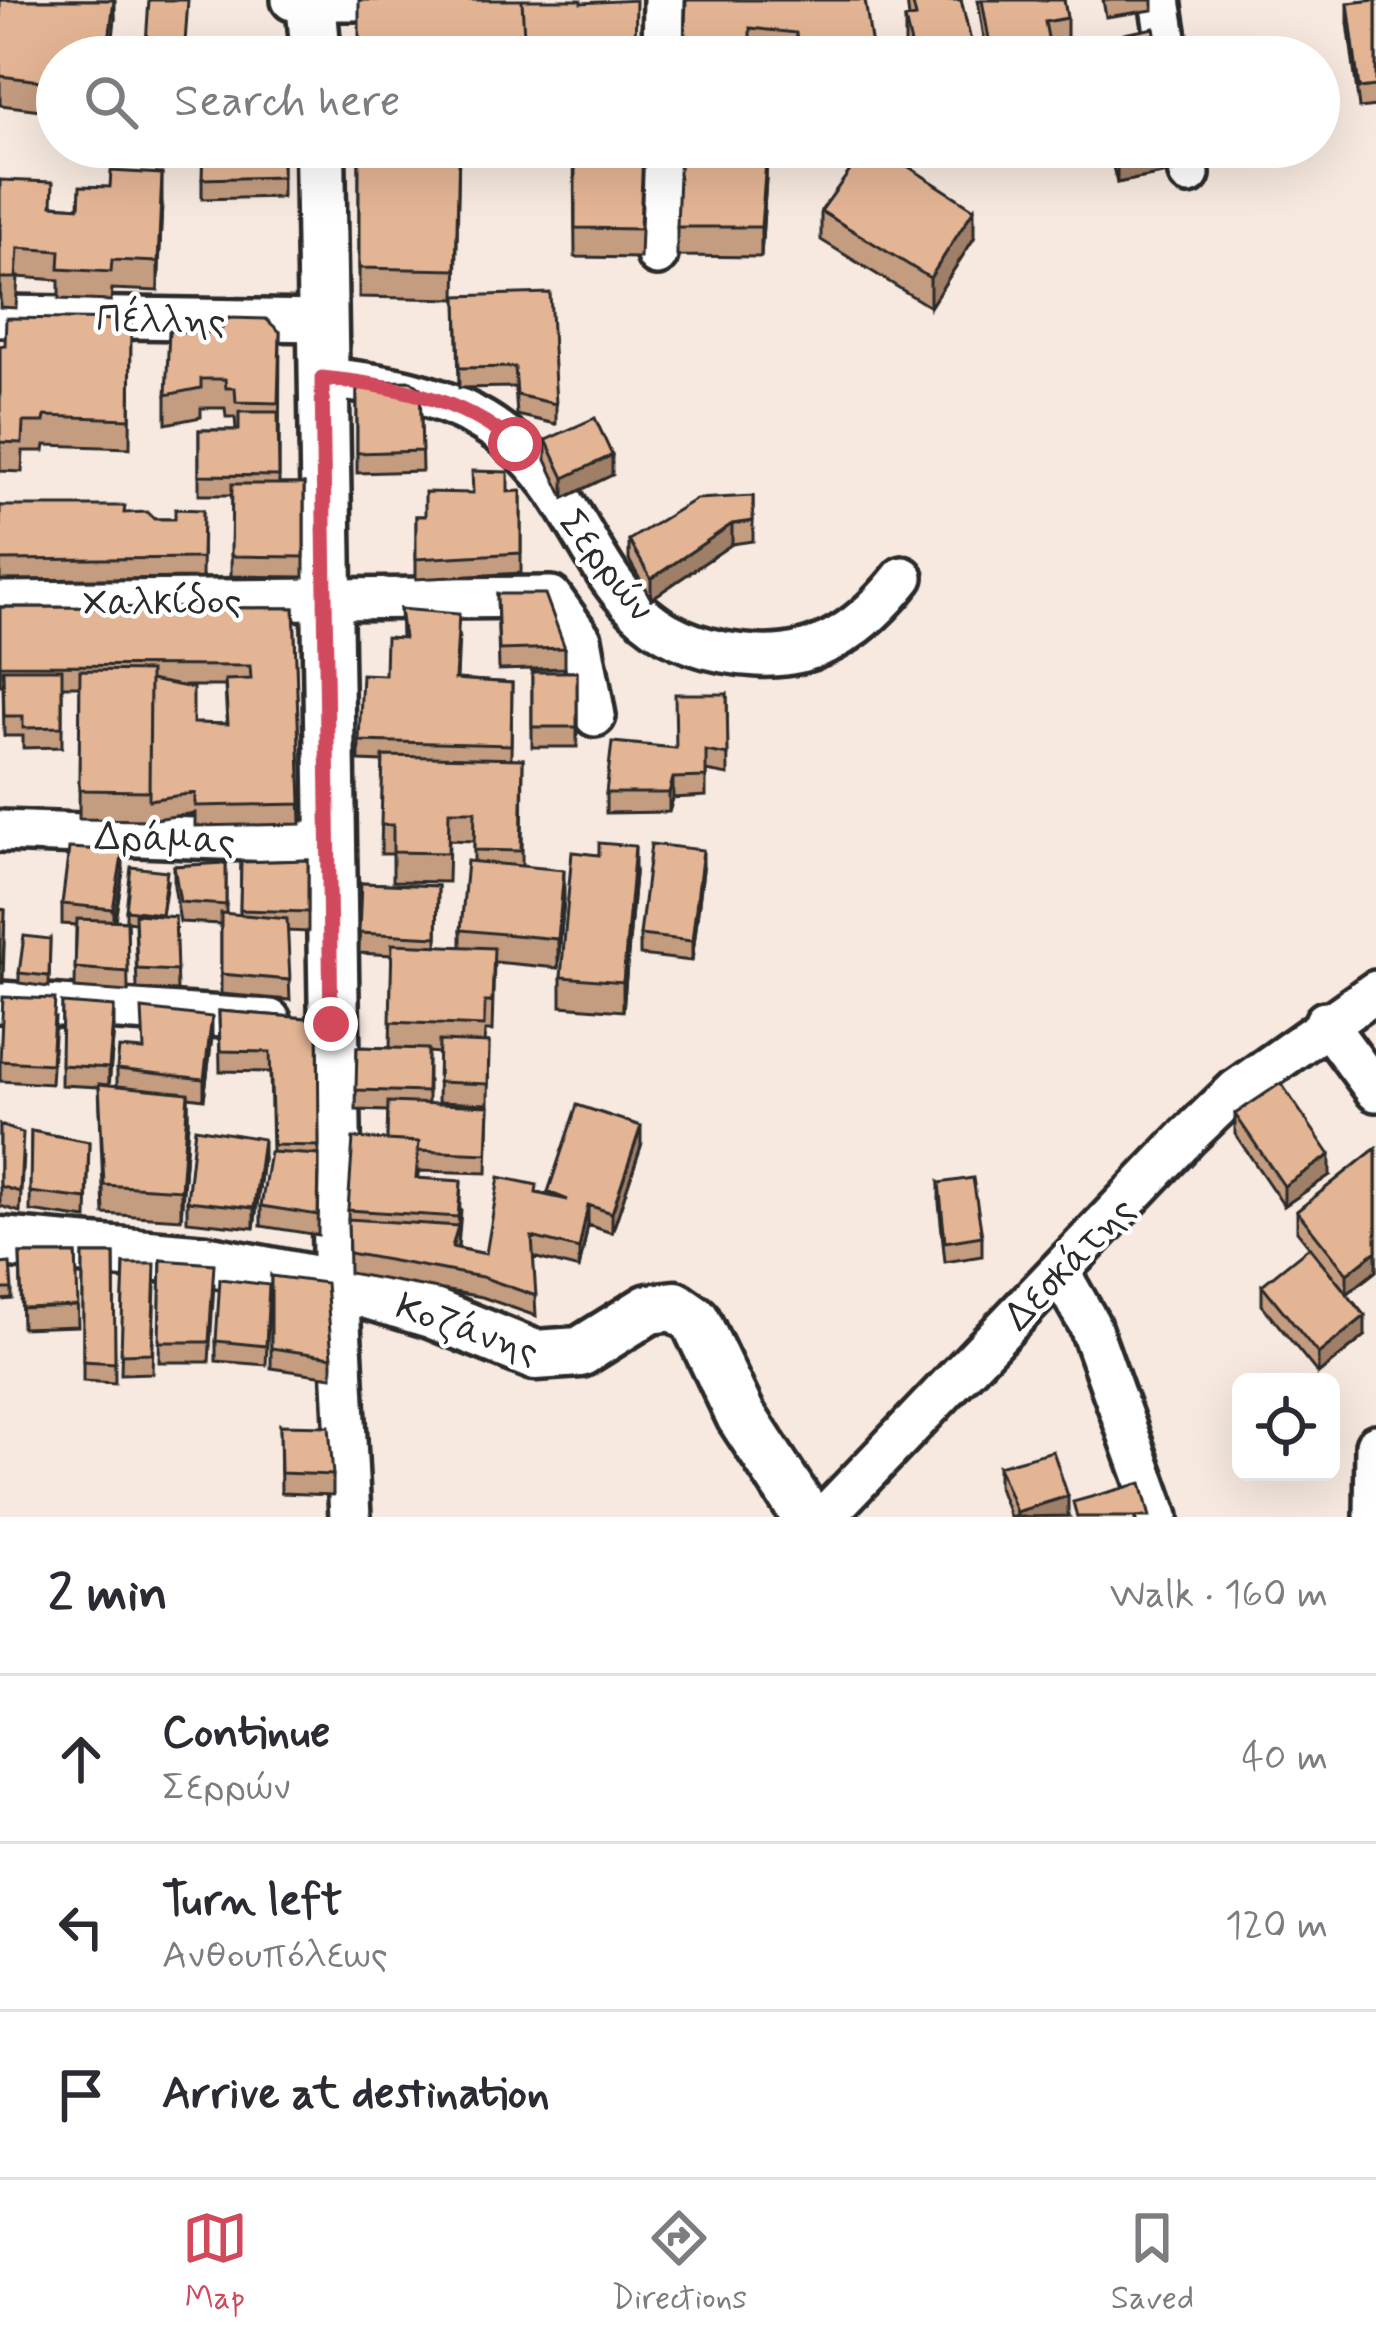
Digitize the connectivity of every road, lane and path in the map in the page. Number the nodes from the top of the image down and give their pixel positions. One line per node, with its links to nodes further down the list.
1 (292, 0): 5 (street)
2 (355, 0): 5 (street)
3 (664, 0): 7 (street)
4 (1160, 0): 8 (street)
5 (311, 1): 6 (street)
6 (314, 36)
7 (663, 36)
8 (1166, 36)
9 (320, 168): 13 (street)
10 (659, 168): 11 (street)
11 (657, 255)
12 (0, 316): 13 (street, Πέλλης)
13 (323, 320): 14 (street)
14 (322, 378): 15 (street, Σερρών); 16 (street)
15 (903, 578)
16 (325, 598): 17 (street, Χαλκίδος); 18 (street, Χαλκίδος); 20 (street)
17 (0, 602)
18 (595, 716)
19 (0, 830): 20 (street, Δράμας)
20 (330, 843): 24 (street)
21 (1376, 991): 23 (street, Δεσκάτης)
22 (0, 1002): 24 (street)
23 (1325, 1022): 25 (street); 27 (street, Δεσκάτης)
24 (331, 1024): 28 (street)
25 (1376, 1091)
26 (0, 1241): 28 (street, Κοζάνης)
27 (1060, 1273): 32 (street, Δεσκάτης); 33 (street)
28 (338, 1285): 30 (street); 31 (street, Κοζάνης)
29 (1376, 1445): 34 (street)
30 (350, 1517)
31 (807, 1517)
32 (824, 1517)
33 (1158, 1517)
34 (1375, 1517)

